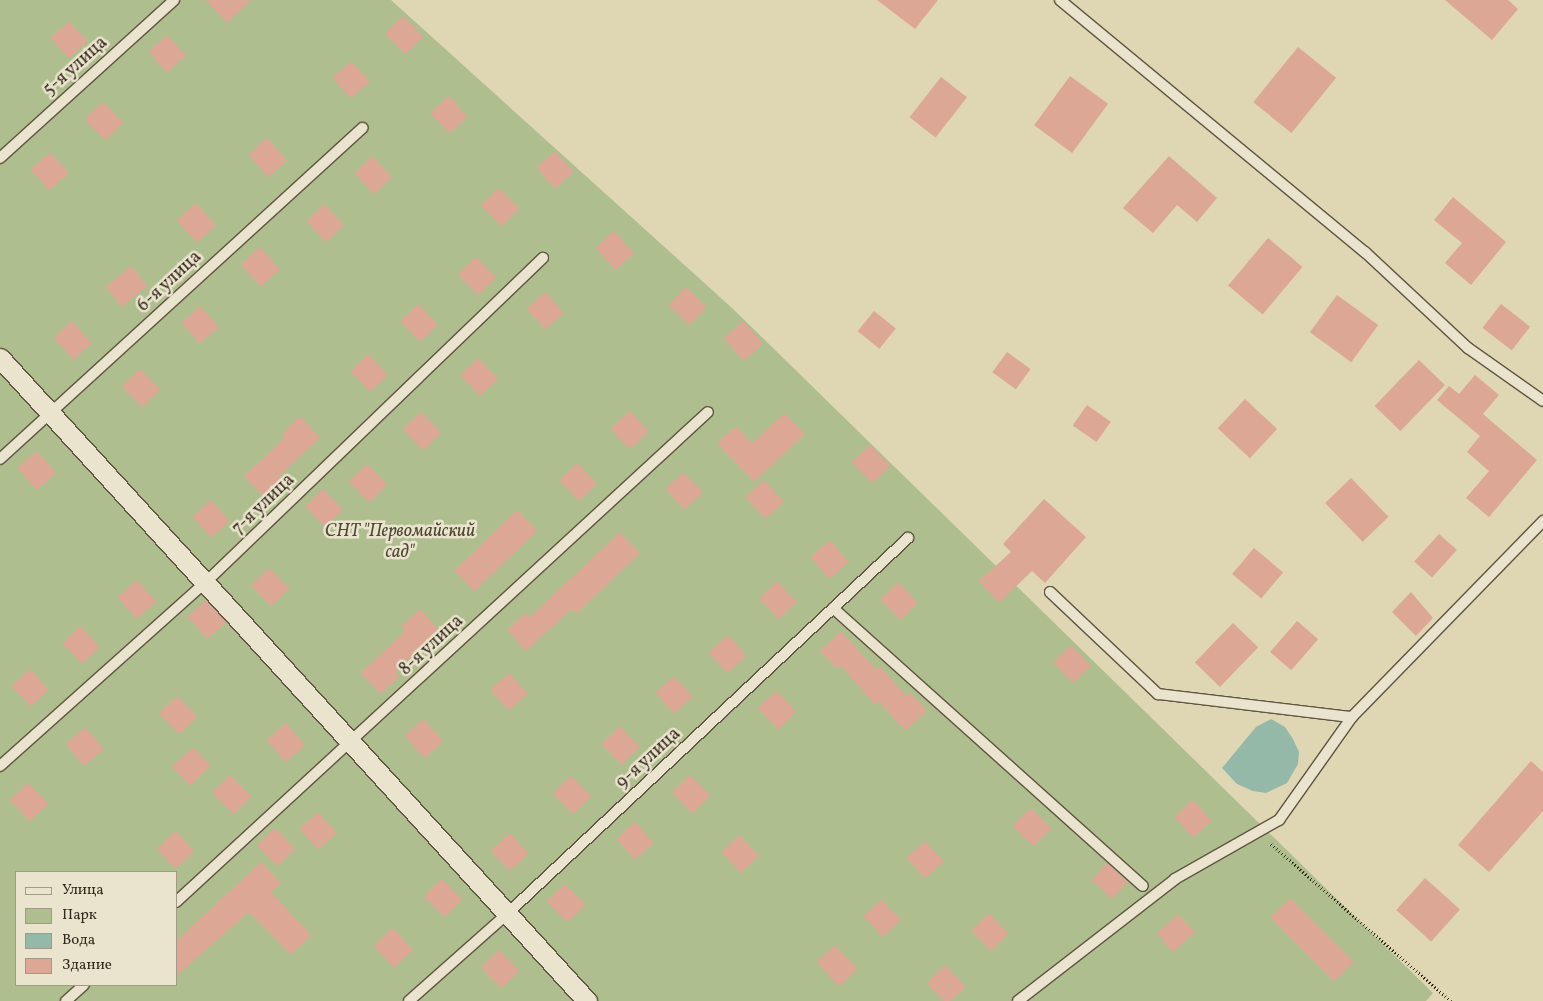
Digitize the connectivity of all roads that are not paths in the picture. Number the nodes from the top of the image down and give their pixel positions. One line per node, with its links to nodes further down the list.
1 (174, 0): 4 (lane, 5-я улица)
2 (1060, 0): 7 (lane)
3 (362, 128): 9 (lane, 6-я улица)
4 (0, 158)
5 (543, 258): 13 (lane, 7-я улица)
6 (0, 358): 9 (street)
7 (1543, 401)
8 (708, 412): 17 (lane, 8-я улица)
9 (50, 414): 10 (lane, 6-я улица); 13 (street)
10 (0, 459)
11 (1543, 521): 16 (lane)
12 (908, 538): 15 (lane, 9-я улица)
13 (205, 584): 17 (street); 18 (lane, 7-я улица)
14 (1050, 592): 16 (lane)
15 (833, 608): 19 (lane); 21 (lane, 9-я улица)
16 (1352, 717): 26 (lane)
17 (352, 744): 20 (lane, 8-я улица); 21 (street)
18 (0, 766)
19 (1143, 886)
20 (178, 900)
21 (507, 914): 24 (lane, 9-я улица); 25 (street)
22 (83, 986): 23 (lane)
23 (66, 1001)
24 (409, 1001)
25 (587, 1001)
26 (1018, 1001)

